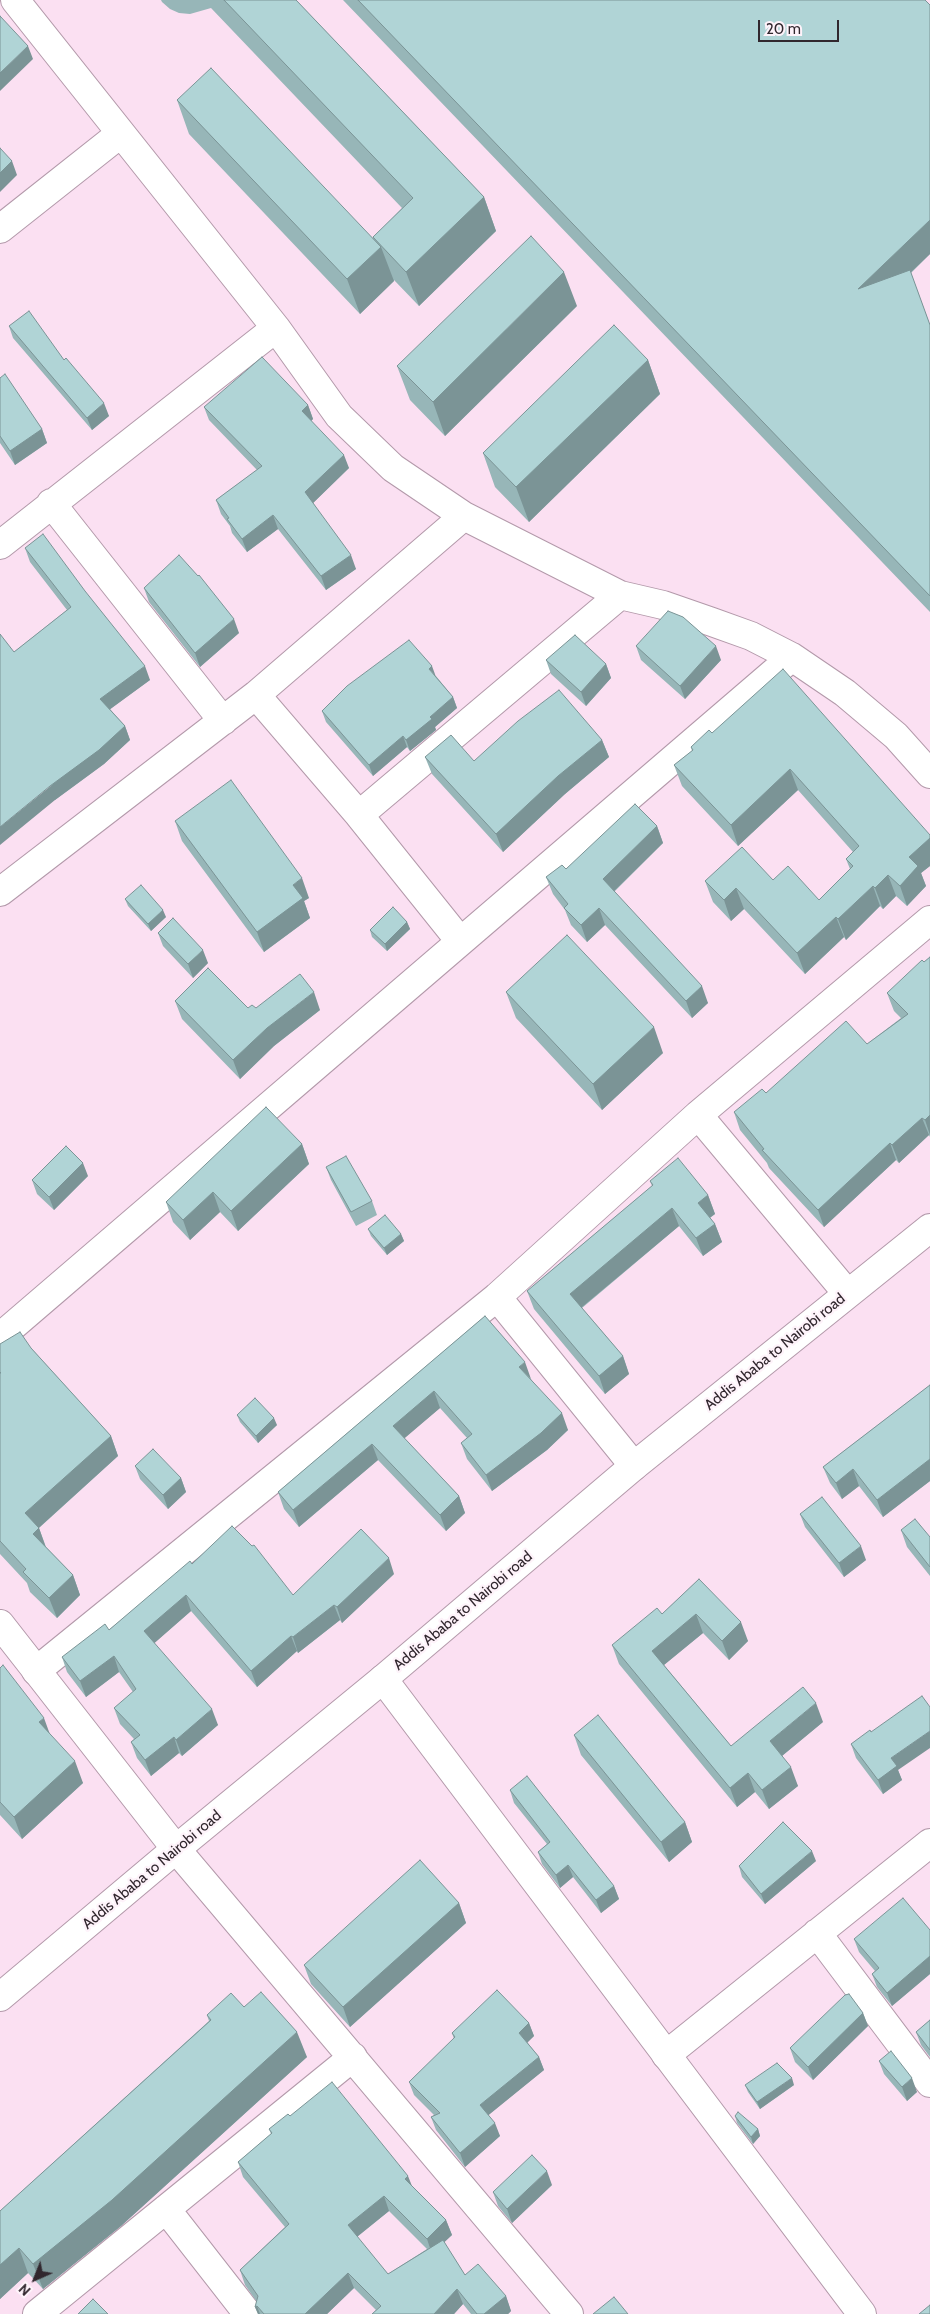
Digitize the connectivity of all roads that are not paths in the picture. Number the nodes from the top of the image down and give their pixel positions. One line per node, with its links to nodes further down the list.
1 (15, 0): 2 (main road)
2 (120, 134): 3 (main road); 4 (main road)
3 (0, 228)
4 (276, 328): 5 (main road); 6 (main road)
5 (51, 503): 7 (main road); 11 (main road)
6 (464, 516): 8 (main road); 10 (main road)
7 (0, 545)
8 (620, 595): 9 (main road); 13 (main road)
9 (792, 657): 12 (main road); 16 (main road)
10 (256, 695): 11 (main road); 13 (main road)
11 (223, 721): 14 (main road)
12 (930, 774)
13 (359, 814): 16 (main road)
14 (0, 892)
15 (930, 920): 17 (main road)
16 (460, 942): 21 (main road)
17 (698, 1115): 19 (main road); 20 (main road)
18 (930, 1228): 19 (main road, Addis Ababa to Nairobi road)
19 (848, 1293): 22 (main road, Addis Ababa to Nairobi road)
20 (497, 1296): 22 (main road); 24 (main road)
21 (0, 1337)
22 (634, 1466): 25 (main road, Addis Ababa to Nairobi road)
23 (0, 1624): 24 (main road)
24 (36, 1671): 27 (main road)
25 (383, 1679): 27 (main road, Addis Ababa to Nairobi road); 30 (main road)
26 (930, 1843): 28 (main road)
27 (176, 1849): 29 (main road, Addis Ababa to Nairobi road); 31 (main road)
28 (817, 1933): 30 (main road); 32 (main road)
29 (0, 1997)
30 (666, 2055): 37 (main road)
31 (353, 2057): 33 (main road); 36 (main road)
32 (930, 2083)
33 (166, 2209): 34 (main road); 35 (main road)
34 (37, 2314)
35 (248, 2314)
36 (569, 2314)
37 (862, 2314)

